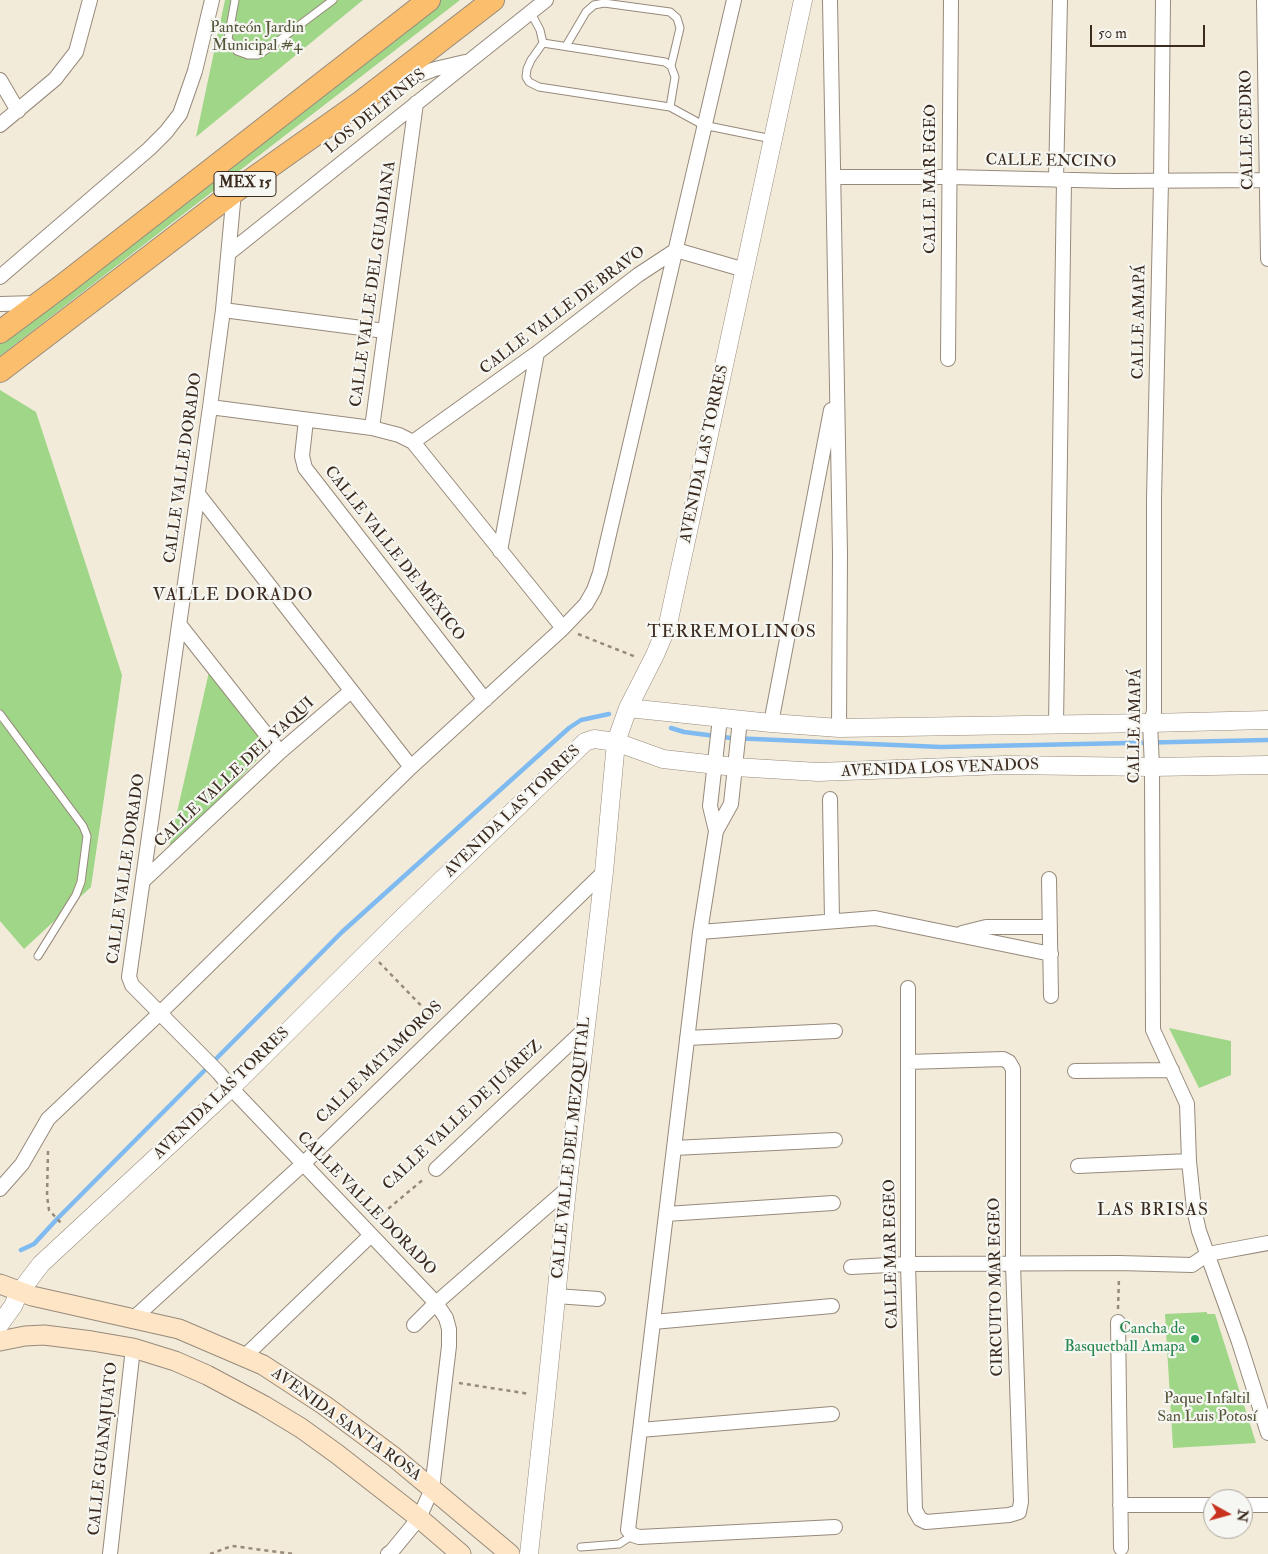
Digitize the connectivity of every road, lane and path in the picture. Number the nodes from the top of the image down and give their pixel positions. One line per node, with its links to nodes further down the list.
1 (90, 0): 24 (street)
2 (212, 0): 38 (street)
3 (235, 0): 4 (lane)
4 (333, 0)
5 (429, 0): 39 (highway, MEX 15)
6 (493, 0): 21 (highway, MEX 15)
7 (546, 0): 15 (street, LOS DELFINES)
8 (734, 0): 26 (street)
9 (803, 0): 27 (street, AVENIDA LAS TORRES)
10 (830, 0): 28 (street)
11 (951, 0): 29 (street, CALLE MAR EGEO)
12 (1060, 0): 30 (street)
13 (1163, 0): 32 (street, CALLE AMAPÁ)
14 (1264, 0): 31 (street, CALLE CEDRO)
15 (530, 11): 16 (lane); 18 (street, LOS DELFINES)
16 (543, 43): 17 (lane); 23 (lane)
17 (566, 46): 19 (lane); 19 (lane)
18 (469, 60): 21 (street); 22 (street, LOS DELFINES)
19 (671, 66): 23 (lane)
20 (0, 80): 24 (street)
21 (361, 102): 33 (highway, MEX 15)
22 (416, 103): 35 (street, LOS DELFINES); 42 (street, CALLE VALLE DEL GUADIANA)
23 (670, 107): 26 (lane)
24 (18, 111): 25 (street)
25 (0, 125)
26 (704, 125): 27 (lane); 34 (street)
27 (773, 139): 37 (street, AVENIDA LAS TORRES)
28 (834, 177): 29 (street, CALLE ENCINO); 47 (street)
29 (950, 177): 30 (street, CALLE ENCINO); 45 (street, CALLE MAR EGEO)
30 (1060, 180): 32 (street, CALLE ENCINO); 64 (street)
31 (1266, 180): 32 (street, CALLE ENCINO); 36 (street, CALLE CEDRO)
32 (1161, 181): 67 (street, CALLE AMAPÁ)
33 (234, 192): 35 (street, CALLE VALLE DORADO); 46 (highway, MEX 15)
34 (676, 250): 37 (street); 44 (street, CALLE VALLE DE BRAVO); 55 (street)
35 (230, 253): 41 (street, CALLE VALLE DORADO)
36 (1268, 259)
37 (745, 270): 56 (street, AVENIDA LAS TORRES)
38 (0, 277)
39 (39, 303): 40 (street); 43 (highway, MEX 15)
40 (0, 304)
41 (223, 310): 42 (street); 48 (street, CALLE VALLE DORADO)
42 (385, 331): 50 (street, CALLE VALLE DEL GUADIANA)
43 (0, 332)
44 (537, 353): 51 (street, CALLE VALLE DE BRAVO); 53 (street)
45 (948, 359)
46 (0, 371)
47 (838, 380): 62 (street); 66 (street)
48 (210, 407): 49 (street); 52 (street, CALLE VALLE DORADO)
49 (306, 420): 50 (street); 58 (street, CALLE VALLE DE MÉXICO)
50 (372, 428): 51 (street, CALLE VALLE DEL GUADIANA)
51 (413, 442): 53 (street, CALLE VALLE DEL GUADIANA)
52 (198, 494): 54 (street, CALLE VALLE DORADO); 57 (street)
53 (500, 551): 55 (street, CALLE VALLE DEL GUADIANA)
54 (179, 624): 69 (street); 79 (street, CALLE VALLE DORADO)
55 (563, 628): 56 (path); 58 (street)
56 (651, 663): 59 (street, AVENIDA LAS TORRES)
57 (351, 691): 69 (street, CALLE VALLE DEL YAQUI); 74 (street)
58 (484, 700): 74 (street)
59 (628, 708): 63 (street); 68 (street, AVENIDA LAS TORRES)
60 (0, 714): 86 (lane)
61 (1268, 720): 67 (street)
62 (771, 723): 65 (street); 66 (street)
63 (719, 724): 65 (street); 70 (street)
64 (1056, 725): 66 (street); 67 (street)
65 (739, 727): 71 (street)
66 (839, 728)
67 (1151, 730): 72 (street, CALLE AMAPÁ)
68 (616, 742): 70 (street, AVENIDA LOS VENADOS); 77 (street, CALLE VALLE DEL MEZQUITAL); 84 (street, AVENIDA LAS TORRES)
69 (280, 752): 79 (street, CALLE VALLE DEL YAQUI)
70 (716, 757): 71 (street, AVENIDA LOS VENADOS); 76 (street)
71 (736, 760): 72 (street, AVENIDA LOS VENADOS); 76 (street)
72 (1152, 760): 73 (street, AVENIDA LOS VENADOS); 95 (street, CALLE AMAPÁ)
73 (1268, 765)
74 (411, 767): 89 (street)
75 (830, 799): 80 (street)
76 (716, 831): 82 (street)
77 (604, 872): 90 (street, CALLE MATAMOROS); 91 (street, CALLE VALLE DEL MEZQUITAL)
78 (1049, 879): 81 (street)
79 (143, 881): 89 (street, CALLE VALLE DORADO)
80 (832, 921): 82 (street); 83 (street)
81 (1050, 927): 83 (street); 85 (street)
82 (700, 932): 93 (street)
83 (958, 934): 85 (street)
84 (368, 952): 90 (path); 97 (street, AVENIDA LAS TORRES)
85 (1051, 954): 88 (street)
86 (38, 956)
87 (908, 988): 94 (street, CALLE MAR EGEO)
88 (1051, 996)
89 (160, 1013): 97 (street, CALLE VALLE DORADO); 105 (street)
90 (442, 1027): 102 (street, CALLE MATAMOROS)
91 (585, 1029): 104 (street, CALLE VALLE DE JUÁREZ); 106 (street, CALLE VALLE DEL MEZQUITAL)
92 (835, 1031): 93 (street)
93 (687, 1038): 100 (street)
94 (908, 1062): 114 (street, CALLE MAR EGEO); 115 (street, CIRCUITO MAR EGEO)
95 (1172, 1070): 96 (street); 101 (street, CALLE AMAPÁ)
96 (1075, 1071)
97 (231, 1088): 102 (street, CALLE VALLE DORADO); 110 (street, AVENIDA LAS TORRES)
98 (835, 1140): 100 (street)
99 (48, 1148): 110 (path)
100 (674, 1148): 108 (street)
101 (1189, 1161): 103 (street); 112 (street, CALLE AMAPÁ)
102 (304, 1163): 109 (street, CALLE VALLE DORADO); 123 (street, CALLE MATAMOROS)
103 (1078, 1166)
104 (436, 1169): 109 (path, CALLE VALLE DE JUÁREZ)
105 (0, 1189)
106 (567, 1189): 119 (street, CALLE VALLE DEL MEZQUITAL); 121 (street)
107 (833, 1203): 108 (street)
108 (666, 1214): 124 (street)
109 (368, 1232): 121 (street, CALLE VALLE DORADO); 130 (street)
110 (72, 1235): 118 (street, AVENIDA LAS TORRES)
111 (1268, 1243): 112 (street)
112 (1208, 1254): 113 (street); 135 (street, CALLE AMAPÁ)
113 (1119, 1263): 115 (street); 125 (path)
114 (908, 1264): 115 (street); 116 (street); 142 (street, CALLE MAR EGEO)
115 (1013, 1264): 142 (street, CIRCUITO MAR EGEO)
116 (851, 1266)
117 (0, 1284): 118 (main road, AVENIDA SANTA ROSA)
118 (19, 1293): 123 (main road, AVENIDA SANTA ROSA); 126 (street)
119 (556, 1296): 120 (street); 132 (street, CALLE VALLE DEL MEZQUITAL)
120 (598, 1299)
121 (436, 1303): 127 (street); 131 (street, CALLE VALLE DORADO)
122 (832, 1306): 124 (street)
123 (134, 1318): 130 (main road, AVENIDA SANTA ROSA)
124 (653, 1322): 134 (street)
125 (1118, 1322): 137 (street)
126 (0, 1324)
127 (414, 1325)
128 (0, 1342): 129 (main road, AVENIDA SANTA ROSA)
129 (133, 1348): 141 (main road, AVENIDA SANTA ROSA); 147 (street, CALLE GUANAJUATO)
130 (245, 1356): 136 (main road, AVENIDA SANTA ROSA)
131 (445, 1381): 132 (path); 136 (street, CALLE VALLE DORADO)
132 (546, 1397): 153 (street, CALLE VALLE DEL MEZQUITAL)
133 (832, 1414): 134 (street)
134 (640, 1430): 144 (street)
135 (1268, 1433)
136 (432, 1489): 141 (street, CALLE VALLE DORADO); 152 (main road, AVENIDA SANTA ROSA)
137 (1120, 1505): 138 (street); 146 (street)
138 (1203, 1505)
139 (1253, 1505): 140 (street)
140 (1268, 1505)
141 (419, 1518): 150 (street, CALLE VALLE DORADO); 151 (main road, AVENIDA SANTA ROSA)
142 (920, 1519)
143 (835, 1527): 144 (street)
144 (633, 1535): 145 (lane)
145 (581, 1547)
146 (1122, 1548)
147 (110, 1554)
148 (210, 1554): 149 (path)
149 (294, 1554)
150 (388, 1554)
151 (461, 1554)
152 (510, 1554)
153 (529, 1554)

